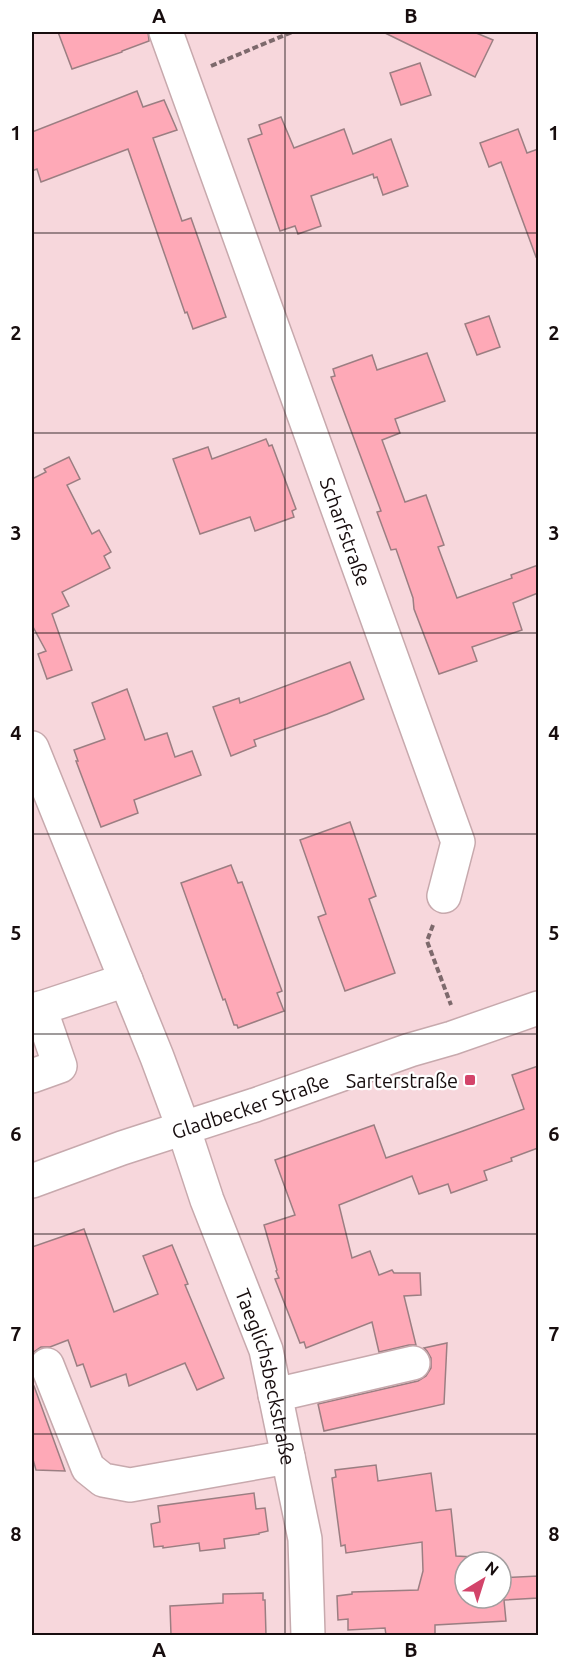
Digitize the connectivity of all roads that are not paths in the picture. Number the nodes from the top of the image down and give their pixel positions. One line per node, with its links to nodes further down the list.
1 (166, 32): 3 (street, Scharfstraße)
2 (32, 748): 4 (street)
3 (444, 896)
4 (126, 980): 6 (street); 8 (street)
5 (538, 1008): 8 (street, Gladbecker Straße)
6 (36, 1010): 7 (street)
7 (32, 1076)
8 (183, 1127): 9 (street, Gladbecker Straße); 12 (street, Taeglichsbeckstraße)
9 (32, 1181)
10 (413, 1363): 12 (street)
11 (47, 1365): 13 (street)
12 (275, 1395): 13 (street, Taeglichsbeckstraße)
13 (288, 1457): 14 (street, Taeglichsbeckstraße)
14 (308, 1635)

